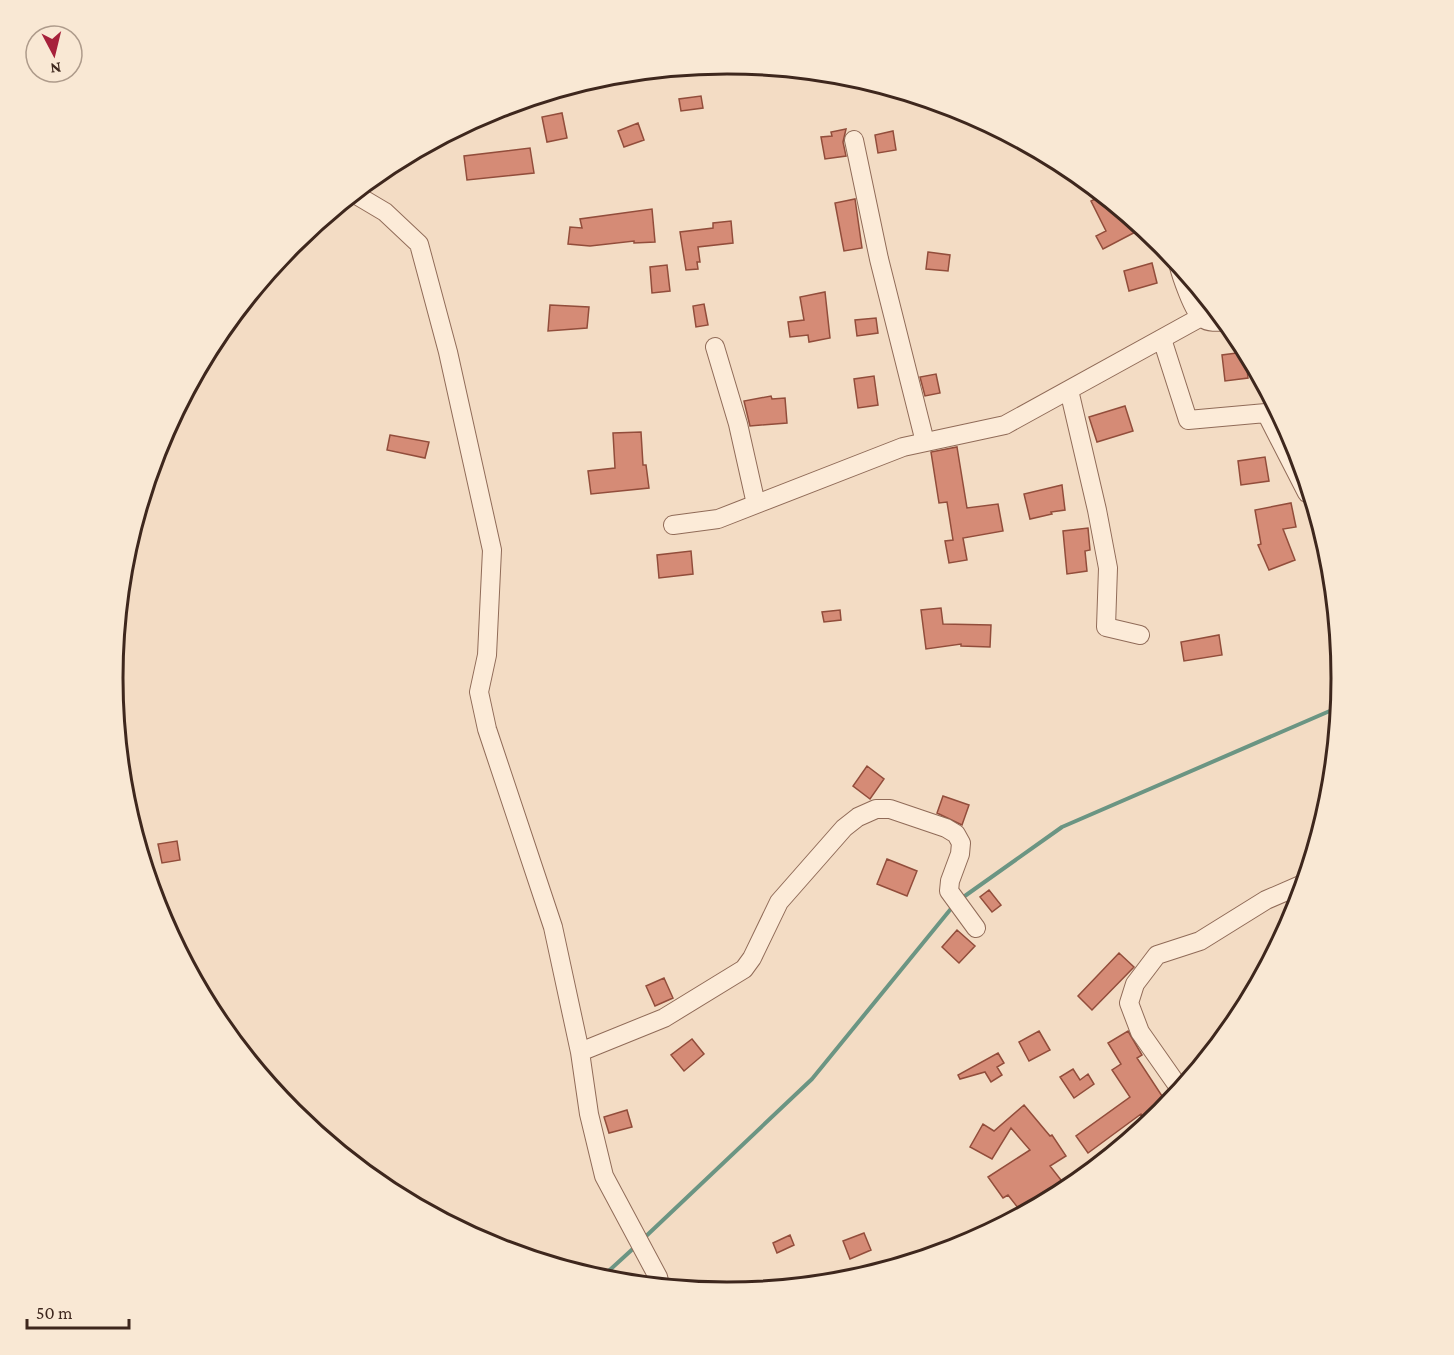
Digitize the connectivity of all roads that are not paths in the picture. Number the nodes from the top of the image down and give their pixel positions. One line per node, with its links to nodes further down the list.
1 (854, 140): 9 (street)
2 (360, 197): 16 (street)
3 (1187, 287): 4 (street)
4 (1202, 318): 5 (street); 6 (street)
5 (1215, 322)
6 (1162, 339): 8 (street); 10 (street)
7 (715, 347): 11 (street)
8 (1069, 390): 9 (street); 13 (street)
9 (925, 442): 11 (street)
10 (1291, 462)
11 (756, 504): 12 (street)
12 (673, 525)
13 (1140, 635)
14 (1293, 888): 17 (street)
15 (976, 928): 16 (street)
16 (580, 1052): 18 (street)
17 (1175, 1082)
18 (658, 1277)

